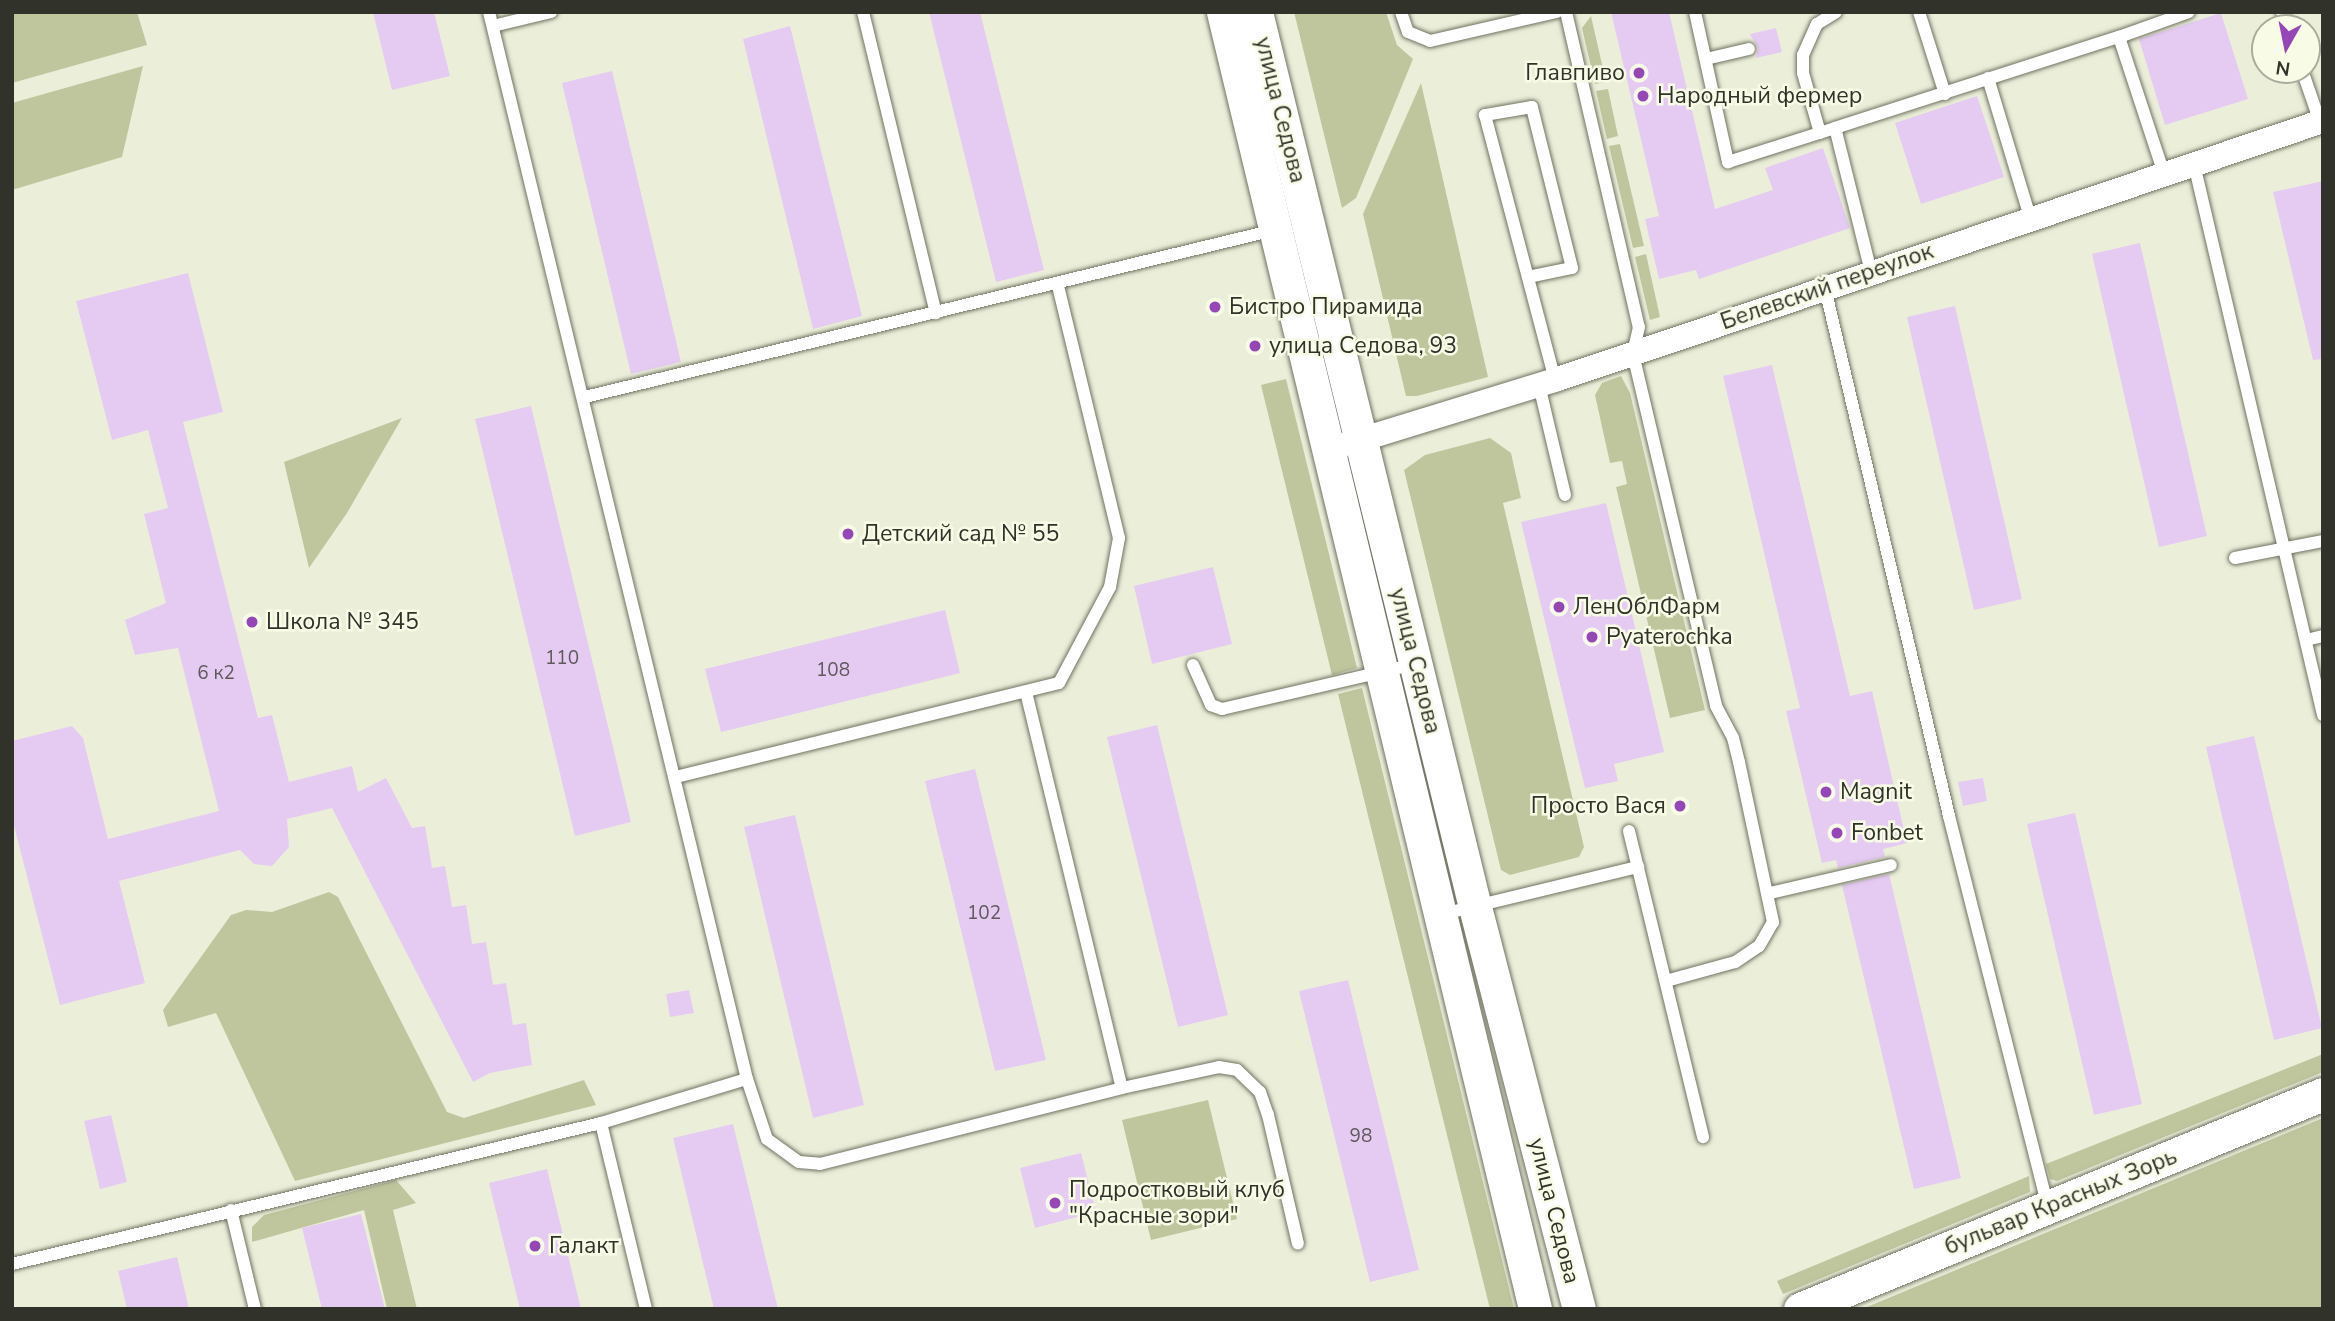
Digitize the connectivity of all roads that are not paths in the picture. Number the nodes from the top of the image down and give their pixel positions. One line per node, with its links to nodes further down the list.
1 (489, 12): 13 (lane)
2 (551, 12): 13 (lane)
3 (863, 12): 31 (lane)
4 (1223, 12): 26 (main road, улица Седова)
5 (1256, 12): 26 (main road, улица Седова)
6 (1402, 12): 7 (lane)
7 (1557, 12)
8 (1566, 12): 32 (lane)
9 (1695, 12): 16 (lane)
10 (1836, 12): 22 (lane)
11 (1919, 12): 19 (lane)
12 (2189, 12): 14 (lane)
13 (493, 26): 34 (lane)
14 (2119, 37): 17 (lane); 24 (lane)
15 (1748, 49): 16 (lane)
16 (1706, 59): 22 (lane)
17 (1987, 78): 19 (lane); 25 (lane)
18 (2307, 84): 20 (lane)
19 (1945, 94): 21 (lane)
20 (2321, 121): 23 (street, Белевский переулок)
21 (1835, 128): 22 (lane); 27 (lane)
22 (1819, 133)
23 (2194, 164): 24 (street, Белевский переулок); 38 (lane)
24 (2164, 174): 25 (street, Белевский переулок)
25 (2030, 217): 27 (street, Белевский переулок)
26 (1292, 226): 29 (lane); 35 (main road, улица Седова)
27 (1871, 272): 30 (street, Белевский переулок)
28 (1528, 277): 28 (lane); 33 (lane)
29 (1058, 285): 31 (lane); 45 (lane)
30 (1825, 288): 32 (street, Белевский переулок); 60 (lane)
31 (936, 313): 34 (lane)
32 (1633, 354): 33 (street, Белевский переулок); 51 (lane)
33 (1547, 383): 35 (street, Белевский переулок); 36 (lane)
34 (585, 397): 47 (lane)
35 (1345, 444): 42 (main road, улица Седова); 44 (main road, улица Седова)
36 (1566, 495)
37 (2323, 541): 38 (lane)
38 (2285, 549): 39 (lane); 41 (lane)
39 (2235, 558)
40 (2323, 636): 41 (lane)
41 (2306, 640): 46 (lane)
42 (1415, 664): 44 (lane); 52 (main road, улица Седова)
43 (1193, 666): 44 (lane)
44 (1384, 672): 53 (main road, улица Седова)
45 (1026, 692): 47 (lane); 56 (lane)
46 (2323, 715)
47 (676, 777): 55 (lane)
48 (1629, 831): 50 (lane)
49 (1891, 865): 51 (lane)
50 (1638, 867): 52 (lane); 54 (lane)
51 (1770, 894): 54 (lane)
52 (1475, 907): 53 (lane); 67 (main road, улица Седова)
53 (1443, 914): 66 (main road, улица Седова)
54 (1666, 981): 59 (lane)
55 (747, 1079): 56 (lane); 58 (lane)
56 (1122, 1088): 62 (lane)
57 (2323, 1094): 60 (main road, бульвар Красных Зорь)
58 (601, 1123): 61 (lane); 65 (lane)
59 (1703, 1137)
60 (2048, 1207): 68 (main road, бульвар Красных Зорь)
61 (231, 1210): 63 (lane); 64 (lane)
62 (1298, 1244)
63 (12, 1264)
64 (255, 1309)
65 (646, 1309)
66 (1535, 1309)
67 (1579, 1309)
68 (1800, 1309)

